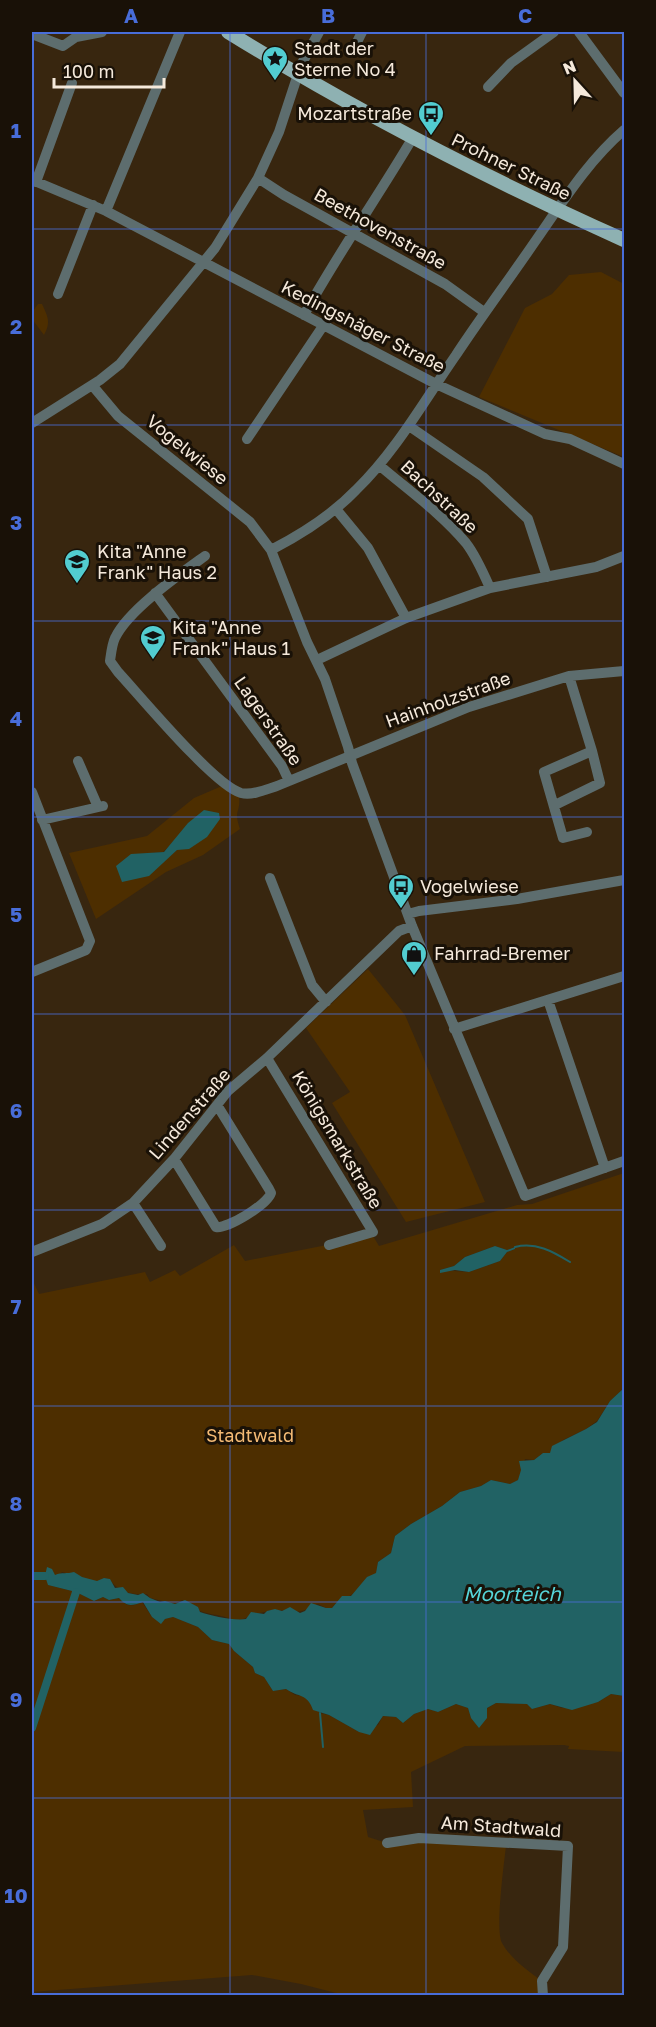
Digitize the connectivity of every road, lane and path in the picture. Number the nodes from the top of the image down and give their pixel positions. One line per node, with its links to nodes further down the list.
1 (102, 32): 8 (street)
2 (180, 32): 20 (street)
3 (228, 32): 10 (main road, Prohner Straße)
4 (319, 32): 10 (street)
5 (362, 32): 9 (street)
6 (554, 32): 12 (street)
7 (579, 32): 13 (street)
8 (38, 34)
9 (354, 48)
10 (298, 75): 15 (main road, Prohner Straße); 16 (street)
11 (72, 83): 17 (street)
12 (488, 87)
13 (624, 93)
14 (624, 130): 19 (street)
15 (412, 139): 19 (main road, Prohner Straße); 21 (street)
16 (258, 178): 21 (street, Beethovenstraße); 23 (street)
17 (34, 181): 18 (street, Kedingshäger Straße)
18 (93, 205): 20 (street, Kedingshäger Straße); 24 (street)
19 (558, 210): 22 (main road, Prohner Straße); 25 (street)
20 (106, 211): 23 (street, Kedingshäger Straße)
21 (354, 234): 25 (street, Beethovenstraße); 26 (street)
22 (624, 240)
23 (205, 261): 26 (street, Kedingshäger Straße); 29 (street)
24 (58, 294)
25 (484, 312): 28 (street)
26 (304, 315): 27 (street, Kedingshäger Straße)
27 (323, 326): 28 (street, Kedingshäger Straße); 32 (street)
28 (436, 384): 31 (street); 33 (street, Kedingshäger Straße)
29 (92, 385): 30 (street); 36 (street, Vogelwiese)
30 (32, 423)
31 (409, 426): 34 (street); 39 (street)
32 (247, 439)
33 (624, 464)
34 (379, 465): 35 (street); 40 (street, Bachstraße)
35 (336, 509): 36 (street); 42 (street)
36 (271, 550): 43 (street, Vogelwiese)
37 (205, 556): 41 (street)
38 (624, 556): 39 (street)
39 (547, 577): 40 (street)
40 (490, 588): 42 (street)
41 (155, 593): 49 (street, Lagerstraße); 49 (street, Hainholzstraße)
42 (406, 618): 43 (street)
43 (317, 660): 47 (street, Vogelwiese)
44 (624, 671): 45 (street, Hainholzstraße)
45 (569, 676): 46 (street); 47 (street, Hainholzstraße)
46 (591, 751): 51 (street); 51 (street)
47 (350, 756): 49 (street, Hainholzstraße); 56 (street, Vogelwiese)
48 (78, 761): 52 (street)
49 (290, 781)
50 (32, 792): 52 (street)
51 (555, 805): 53 (street)
52 (42, 820): 58 (street)
53 (587, 832)
54 (270, 878): 61 (street)
55 (624, 880): 56 (street)
56 (408, 914): 57 (street, Vogelwiese)
57 (412, 926): 61 (street, Lindenstraße); 62 (street, Vogelwiese)
58 (32, 972)
59 (624, 976): 60 (street)
60 (548, 1000): 62 (street); 67 (street)
61 (326, 1002): 63 (street, Lindenstraße)
62 (454, 1029): 67 (street, Vogelwiese)
63 (267, 1058): 64 (street, Lindenstraße); 69 (street, Königsmarkstraße)
64 (217, 1105): 65 (street, Lindenstraße); 65 (street)
65 (174, 1159): 68 (street, Lindenstraße)
66 (624, 1161): 67 (street)
67 (605, 1168)
68 (133, 1203): 70 (street); 71 (street, Lindenstraße)
69 (329, 1245)
70 (161, 1246)
71 (32, 1252)
72 (387, 1843): 73 (street, Am Stadtwald)
73 (543, 1995)

